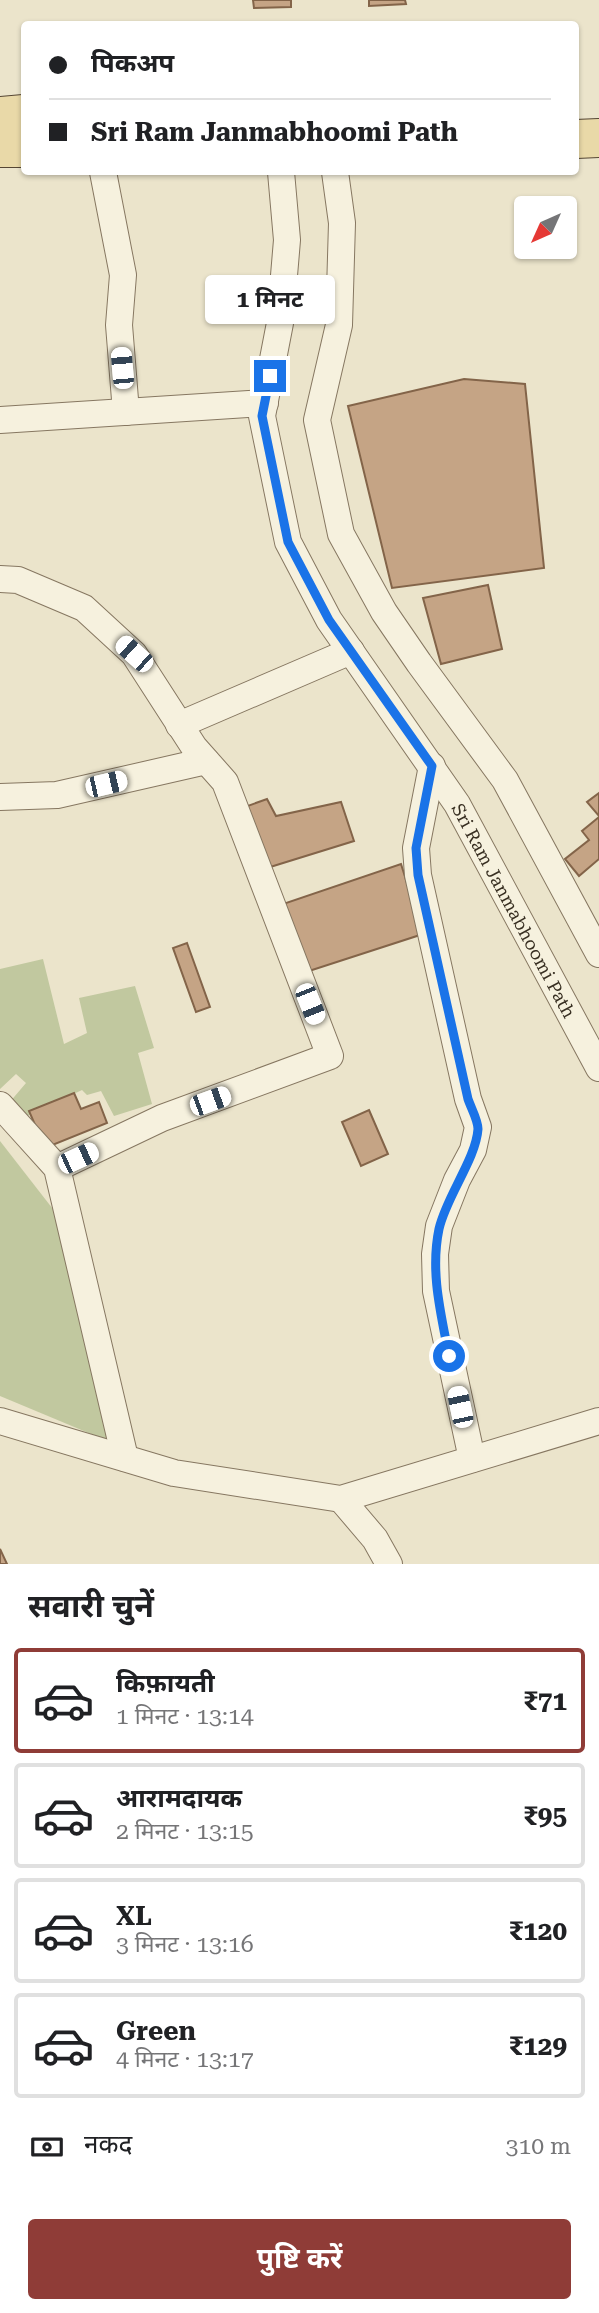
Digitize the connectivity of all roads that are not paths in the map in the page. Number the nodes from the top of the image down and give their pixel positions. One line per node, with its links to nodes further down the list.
1 (21, 114): 2 (main road)
2 (0, 116)
3 (599, 117): 4 (main road)
4 (579, 118)
5 (599, 138): 6 (main road)
6 (579, 139)
7 (0, 148): 8 (main road)
8 (21, 148)
9 (104, 175): 13 (street)
10 (281, 175): 12 (street, Sri Ram Janmabhoomi Path)
11 (335, 175): 21 (street)
12 (265, 403): 13 (street); 16 (street, Sri Ram Janmabhoomi Path)
13 (126, 412): 14 (street)
14 (0, 420)
15 (0, 579): 17 (street)
16 (351, 651): 17 (street); 19 (street, Sri Ram Janmabhoomi Path)
17 (179, 725): 18 (street)
18 (206, 761): 20 (street); 24 (street)
19 (432, 766): 22 (street, Sri Ram Janmabhoomi Path); 28 (street)
20 (0, 797)
21 (599, 954)
22 (599, 1068)
23 (0, 1105): 24 (street)
24 (57, 1168): 27 (street)
25 (0, 1421): 27 (street)
26 (599, 1422): 28 (street)
27 (125, 1458): 29 (street)
28 (472, 1459): 29 (street)
29 (341, 1499): 30 (street)
30 (389, 1564)

